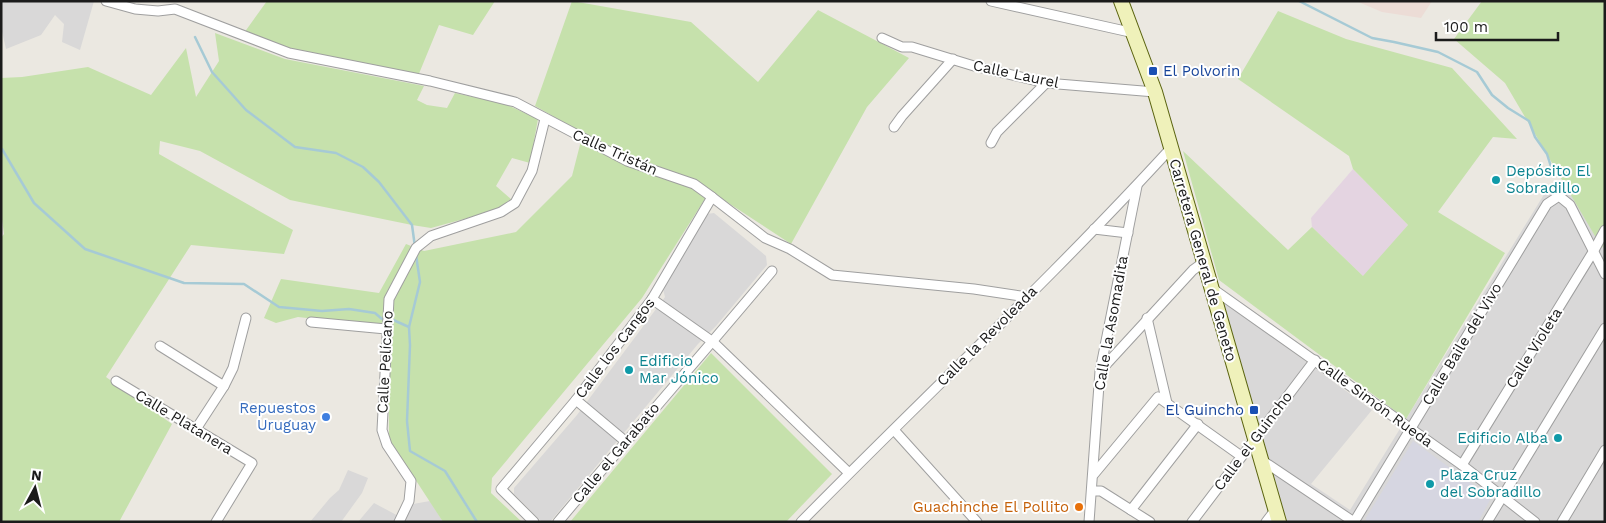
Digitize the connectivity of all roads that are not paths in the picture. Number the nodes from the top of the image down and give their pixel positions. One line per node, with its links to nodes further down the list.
1 (106, 1): 9 (street, Calle Tristán)
2 (991, 1): 4 (street)
3 (1121, 1): 4 (main road, Carretera General de Geneto)
4 (1134, 33): 8 (main road, Carretera General de Geneto)
5 (882, 38): 6 (street, Calle Laurel)
6 (953, 59): 7 (street, Calle Laurel); 10 (street)
7 (1046, 83): 8 (street, Calle Laurel); 11 (street)
8 (1155, 92): 12 (main road, Carretera General de Geneto)
9 (545, 119): 14 (street, Calle Tristán); 29 (street, Calle Pelícano)
10 (894, 127)
11 (992, 143)
12 (1172, 148): 13 (street, Calle la Revoleada); 19 (main road, Carretera General de Geneto)
13 (1137, 186): 15 (street, Calle la Revoleada); 17 (street, Calle la Asomadita)
14 (712, 197): 23 (street, Calle Tristán); 24 (street, Calle los Cangos)
15 (1094, 229): 17 (street); 23 (street, Calle la Revoleada)
16 (1605, 230): 18 (street, Calle Violeta)
17 (1128, 233): 33 (street, Calle la Asomadita)
18 (1593, 252): 21 (street); 40 (street, Calle Baile del Vivo); 47 (street, Calle Violeta)
19 (1204, 262): 22 (main road, Carretera General de Geneto); 26 (street)
20 (772, 270): 30 (street, Calle el Garabato)
21 (1605, 274)
22 (1212, 289): 32 (street, Calle Simón Rueda); 42 (main road, Carretera General de Geneto)
23 (1027, 297): 41 (street, Calle la Revoleada)
24 (652, 299): 30 (street); 36 (street, Calle los Cangos)
25 (246, 318): 35 (street)
26 (1147, 318): 33 (street); 37 (street)
27 (311, 322): 29 (street)
28 (1605, 328): 51 (street)
29 (386, 329): 55 (street, Calle Pelícano)
30 (713, 342): 43 (street, Calle el Garabato); 48 (street)
31 (160, 346): 35 (street)
32 (1315, 360): 40 (street, Calle Simón Rueda); 42 (street, Calle el Guincho)
33 (1100, 371): 49 (street, Calle la Asomadita)
34 (116, 381): 39 (street, Calle Platanera)
35 (224, 386): 39 (street)
36 (576, 400): 43 (street); 56 (street, Calle los Cangos)
37 (1167, 403): 38 (street); 49 (street)
38 (1198, 424): 45 (street); 52 (street)
39 (196, 429): 54 (street, Calle Platanera)
40 (1411, 429): 47 (street, Calle Simón Rueda); 64 (street, Calle Baile del Vivo)
41 (894, 430): 48 (street, Calle la Revoleada); 59 (street)
42 (1254, 440): 45 (street, Calle el Guincho); 46 (main road, Carretera General de Geneto)
43 (625, 441): 57 (street, Calle el Garabato)
44 (1605, 450): 67 (street)
45 (1241, 456): 62 (street, Calle el Guincho)
46 (1260, 459): 53 (main road, Carretera General de Geneto); 64 (street)
47 (1462, 465): 51 (street, Calle Simón Rueda)
48 (849, 473): 58 (street, Calle la Revoleada)
49 (1094, 474): 50 (street, Calle la Asomadita)
50 (1093, 491): 52 (street); 60 (street, Calle la Asomadita)
51 (1501, 497): 65 (street); 66 (street, Calle Simón Rueda)
52 (1131, 510): 61 (street)
53 (1277, 515): 63 (street)
54 (216, 522)
55 (399, 522)
56 (534, 522)
57 (558, 522)
58 (801, 522)
59 (978, 522)
60 (1090, 522)
61 (1150, 522)
62 (1192, 522)
63 (1266, 522)
64 (1354, 522)
65 (1487, 522)
66 (1535, 522)
67 (1562, 522)

